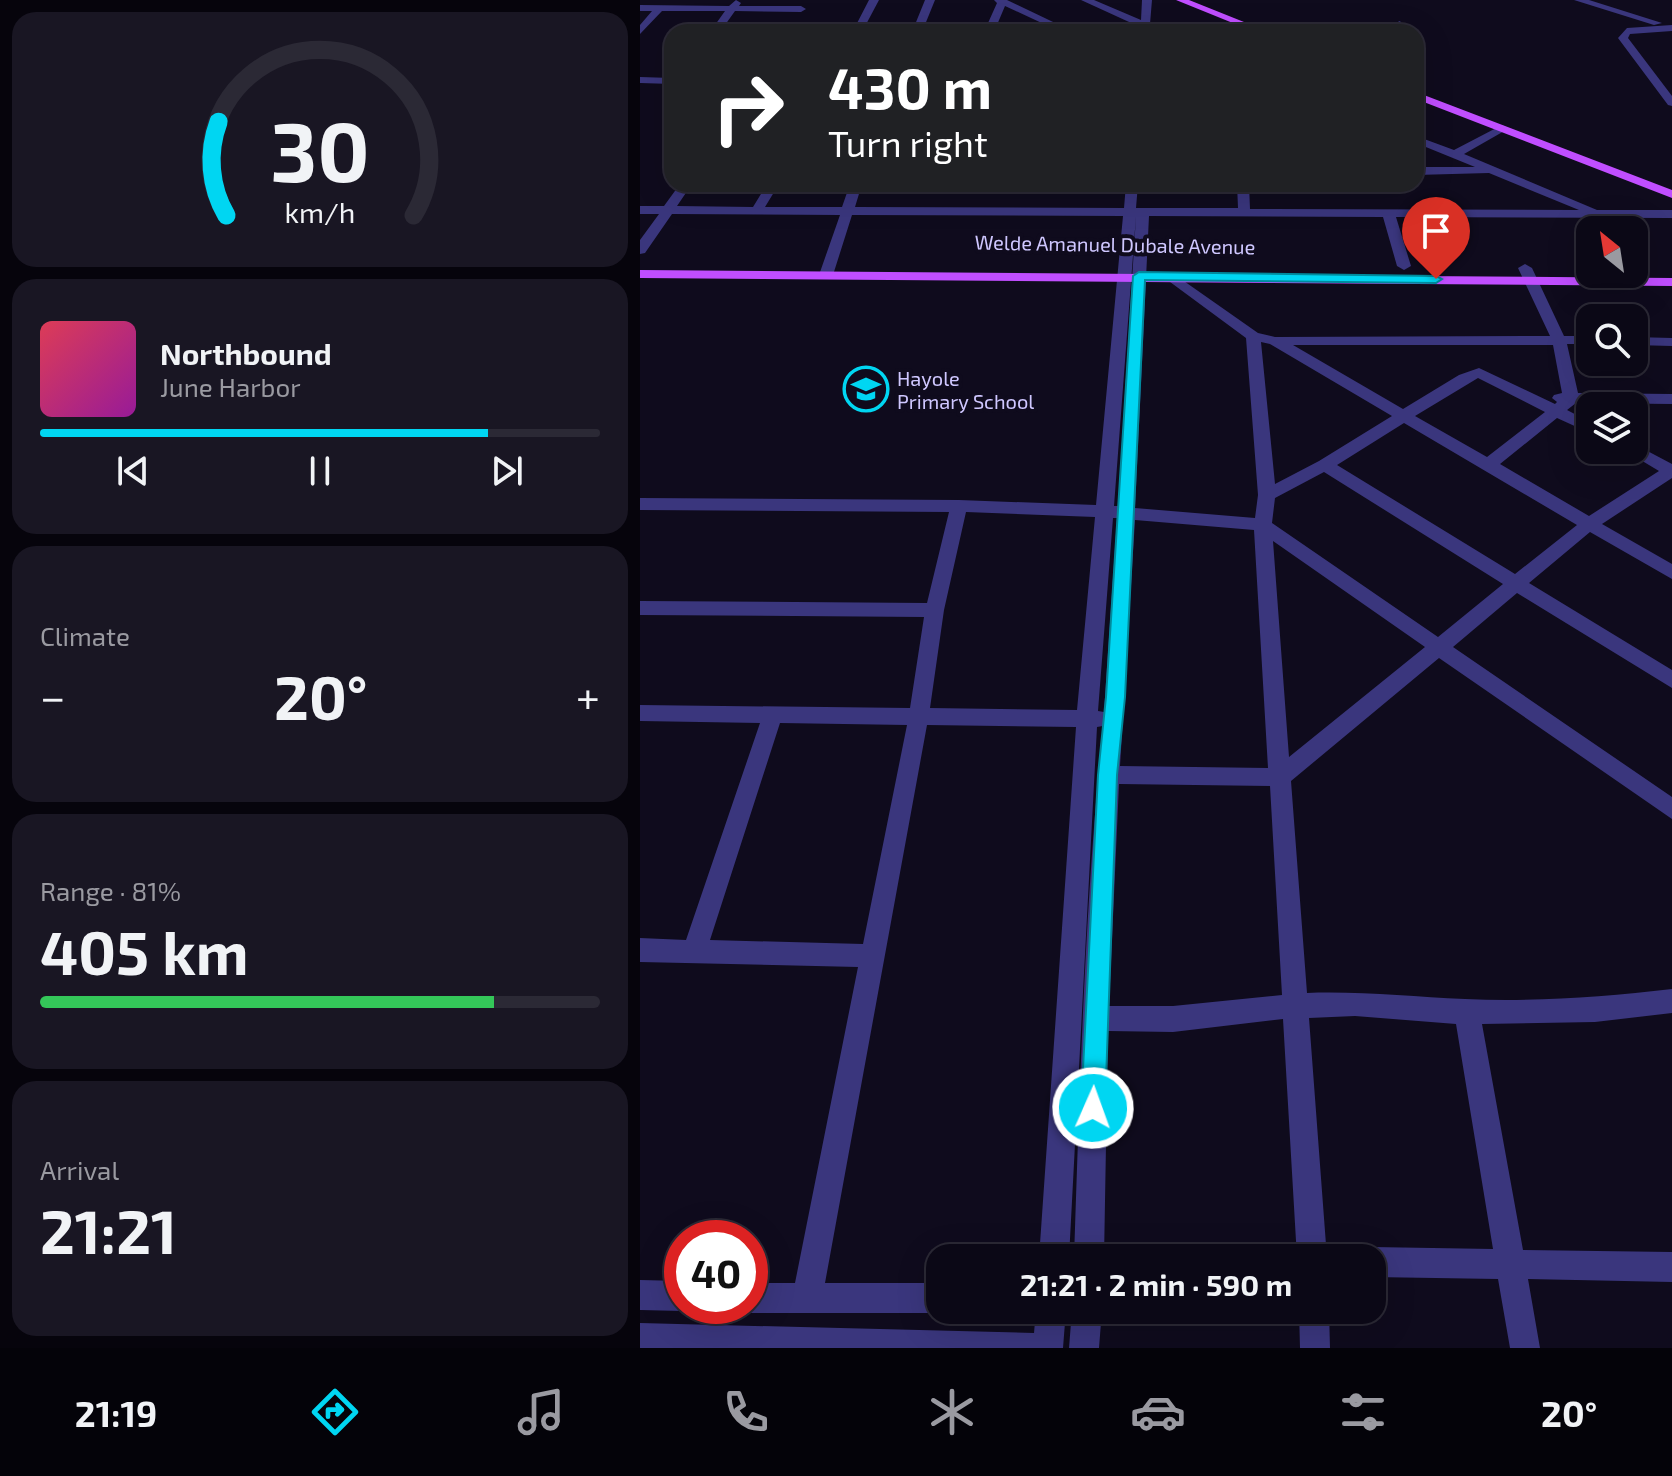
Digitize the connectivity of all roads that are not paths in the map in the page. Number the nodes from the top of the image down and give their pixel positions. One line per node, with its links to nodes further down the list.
1 (874, 0): 16 (street)
2 (930, 0): 17 (street)
3 (1086, 0): 20 (street)
4 (1147, 0): 21 (street)
5 (1159, 0): 22 (street)
6 (1166, 0): 23 (main road)
7 (1181, 0): 24 (main road)
8 (1579, 0): 25 (street)
9 (1000, 1): 18 (street); 19 (street)
10 (736, 4): 11 (street); 13 (street); 14 (street)
11 (804, 5): 15 (street)
12 (640, 8): 13 (street)
13 (659, 8): 26 (street)
14 (721, 24)
15 (793, 24)
16 (861, 24)
17 (920, 24)
18 (992, 24)
19 (1051, 24)
20 (1139, 24)
21 (1151, 24)
22 (1153, 24)
23 (1228, 24)
24 (1243, 24)
25 (1672, 28): 31 (street)
26 (640, 31)
27 (640, 80): 28 (street)
28 (664, 81)
29 (1424, 92): 37 (main road)
30 (1424, 98): 32 (main road)
31 (1672, 103)
32 (1502, 128): 34 (street); 44 (main road)
33 (1424, 142): 34 (street)
34 (1454, 155): 36 (street)
35 (1424, 171): 36 (street)
36 (1494, 171): 53 (street)
37 (1672, 185)
38 (681, 192): 46 (street)
39 (768, 192): 47 (street)
40 (853, 192): 48 (street)
41 (1133, 192): 49 (street)
42 (1143, 192): 49 (street)
43 (1243, 192): 50 (street)
44 (1672, 194)
45 (640, 210): 46 (street)
46 (669, 210): 47 (street); 54 (street)
47 (757, 210): 48 (street)
48 (845, 211): 49 (street); 57 (street)
49 (1137, 212): 50 (street); 61 (street)
50 (1244, 213): 51 (street)
51 (1388, 213): 53 (street); 56 (street)
52 (1672, 214): 53 (street)
53 (1602, 215)
54 (640, 250)
55 (640, 263): 57 (main road)
56 (1404, 266): 62 (main road, Welde Amanuel Dubale Avenue); 64 (main road, Welde Amanuel Dubale Avenue)
57 (828, 269): 61 (main road); 63 (main road)
58 (1576, 269): 64 (main road, Welde Amanuel Dubale Avenue)
59 (1648, 269): 60 (main road)
60 (1672, 269)
61 (1132, 271): 62 (main road, Welde Amanuel Dubale Avenue); 65 (main road); 86 (street)
62 (1309, 272): 64 (main road); 65 (main road)
63 (640, 274)
64 (1528, 274): 66 (main road); 68 (street)
65 (1171, 276): 67 (street)
66 (1672, 282)
67 (1253, 336): 70 (street); 83 (street)
68 (1559, 340): 69 (street); 70 (street); 74 (street)
69 (1576, 340)
70 (1275, 341): 77 (street)
71 (1648, 341): 72 (street)
72 (1672, 342)
73 (1524, 393): 74 (street); 76 (street); 77 (street)
74 (1571, 399): 75 (street); 76 (street)
75 (1672, 399)
76 (1558, 411): 78 (street); 81 (street)
77 (1402, 417): 80 (street); 81 (street)
78 (1576, 421)
79 (1648, 458): 82 (street)
80 (1325, 465): 83 (street); 90 (street)
81 (1488, 465): 87 (street)
82 (1671, 470): 87 (street)
83 (1267, 495): 88 (street)
84 (640, 504): 85 (street)
85 (959, 506): 86 (street); 92 (street)
86 (1115, 512): 88 (street); 98 (street); 99 (street)
87 (1589, 524): 89 (street); 90 (street)
88 (1263, 525): 93 (street); 101 (street)
89 (1672, 572)
90 (1518, 583): 93 (street); 94 (street)
91 (640, 608): 92 (street)
92 (935, 610): 97 (street)
93 (1442, 647): 101 (street); 102 (street)
94 (1672, 680)
95 (640, 713): 96 (street)
96 (773, 714): 97 (street); 104 (street)
97 (919, 715): 98 (street); 105 (street)
98 (1087, 719): 99 (street); 110 (street)
99 (1113, 720): 100 (street)
100 (1107, 775): 101 (street); 109 (street)
101 (1280, 777): 107 (street)
102 (1672, 809)
103 (640, 950): 104 (street)
104 (694, 951): 105 (street)
105 (874, 956): 120 (street)
106 (1672, 1001): 108 (street)
107 (1293, 1006): 108 (street); 109 (street); 112 (street)
108 (1467, 1012): 114 (street)
109 (1095, 1018): 111 (street)
110 (1055, 1244)
111 (1089, 1244)
112 (1311, 1244)
113 (1386, 1262): 114 (street)
114 (1512, 1265): 115 (street); 129 (street)
115 (1672, 1267)
116 (640, 1295): 117 (street)
117 (664, 1296)
118 (768, 1298): 120 (street)
119 (926, 1298): 120 (street)
120 (807, 1299)
121 (1050, 1324): 126 (street)
122 (1086, 1324): 127 (street)
123 (1314, 1324): 128 (street)
124 (640, 1338): 125 (street)
125 (1036, 1348)
126 (1048, 1348)
127 (1084, 1348)
128 (1315, 1348)
129 (1525, 1348)

